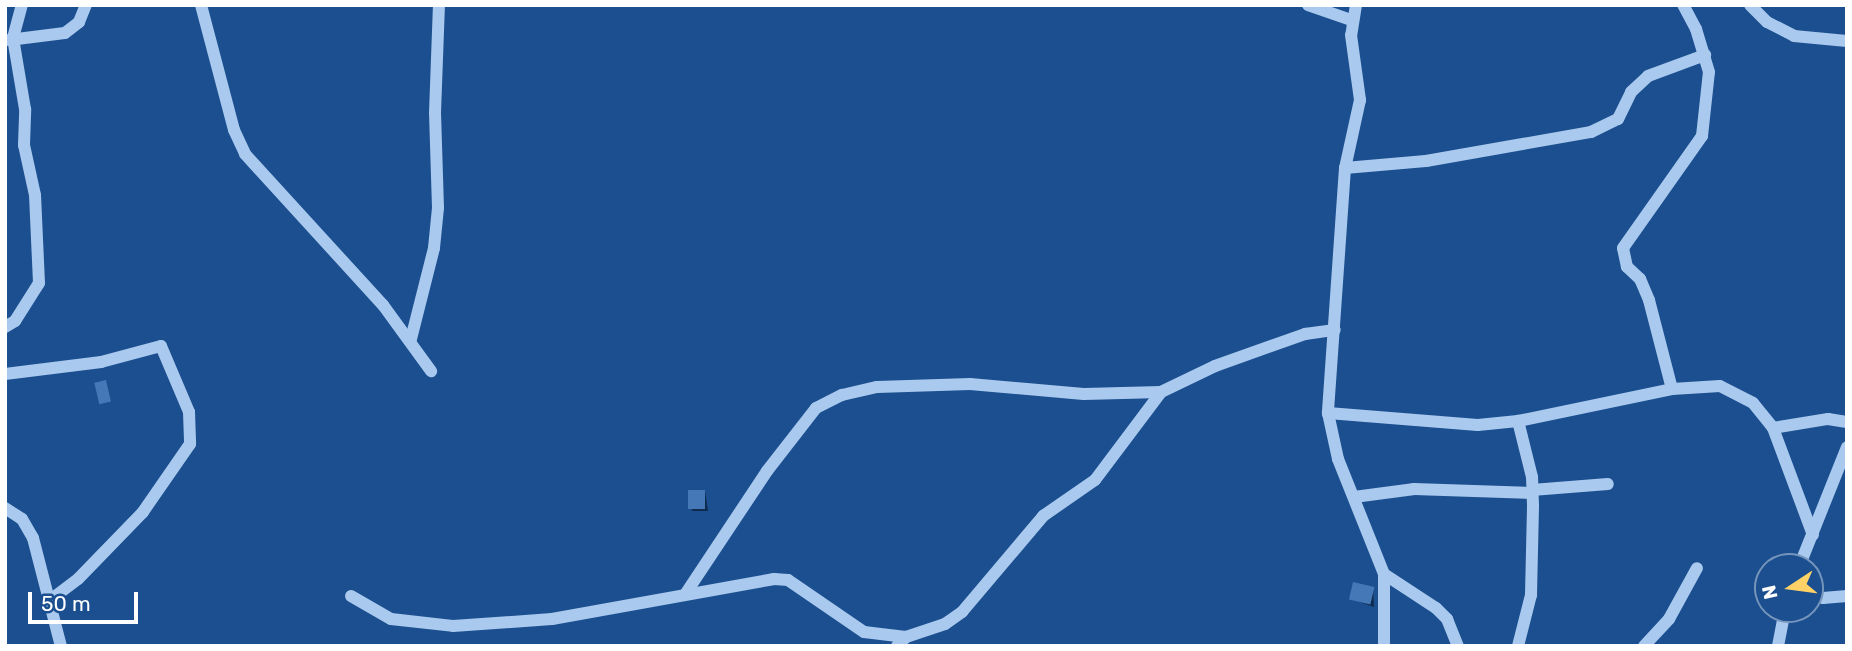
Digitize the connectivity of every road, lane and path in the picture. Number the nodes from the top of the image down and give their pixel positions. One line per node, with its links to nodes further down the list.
1 (22, 5): 10 (street)
2 (86, 5): 10 (street)
3 (201, 5): 16 (street)
4 (439, 5): 16 (street)
5 (1308, 5): 9 (street)
6 (1356, 5): 9 (street)
7 (1683, 5): 12 (street)
8 (1750, 5): 11 (street)
9 (1351, 20): 13 (street)
10 (9, 40): 14 (street)
11 (1847, 41)
12 (1705, 55): 13 (street); 19 (street)
13 (1345, 168): 15 (street)
14 (5, 327)
15 (1335, 330): 20 (street); 21 (street)
16 (411, 339): 17 (street)
17 (431, 371)
18 (5, 374): 38 (street)
19 (1672, 389): 22 (street); 24 (street)
20 (1161, 392): 34 (street); 40 (street)
21 (1328, 413): 22 (street); 28 (street)
22 (1518, 421): 27 (street)
23 (1847, 422): 24 (street)
24 (1773, 428): 30 (street)
25 (1847, 447): 30 (street)
26 (1608, 484): 27 (street)
27 (1532, 491): 28 (street); 44 (street)
28 (1354, 497): 33 (street)
29 (5, 508): 38 (street)
30 (1813, 535): 31 (street)
31 (1805, 553)
32 (1697, 568): 45 (street)
33 (1384, 574): 42 (street); 43 (street)
34 (686, 593): 35 (street); 40 (street)
35 (351, 596)
36 (1847, 596): 37 (street)
37 (1824, 598)
38 (51, 599): 41 (street)
39 (1782, 623): 46 (street)
40 (901, 641)
41 (61, 646)
42 (1384, 646)
43 (1458, 646)
44 (1518, 646)
45 (1644, 646)
46 (1778, 646)

